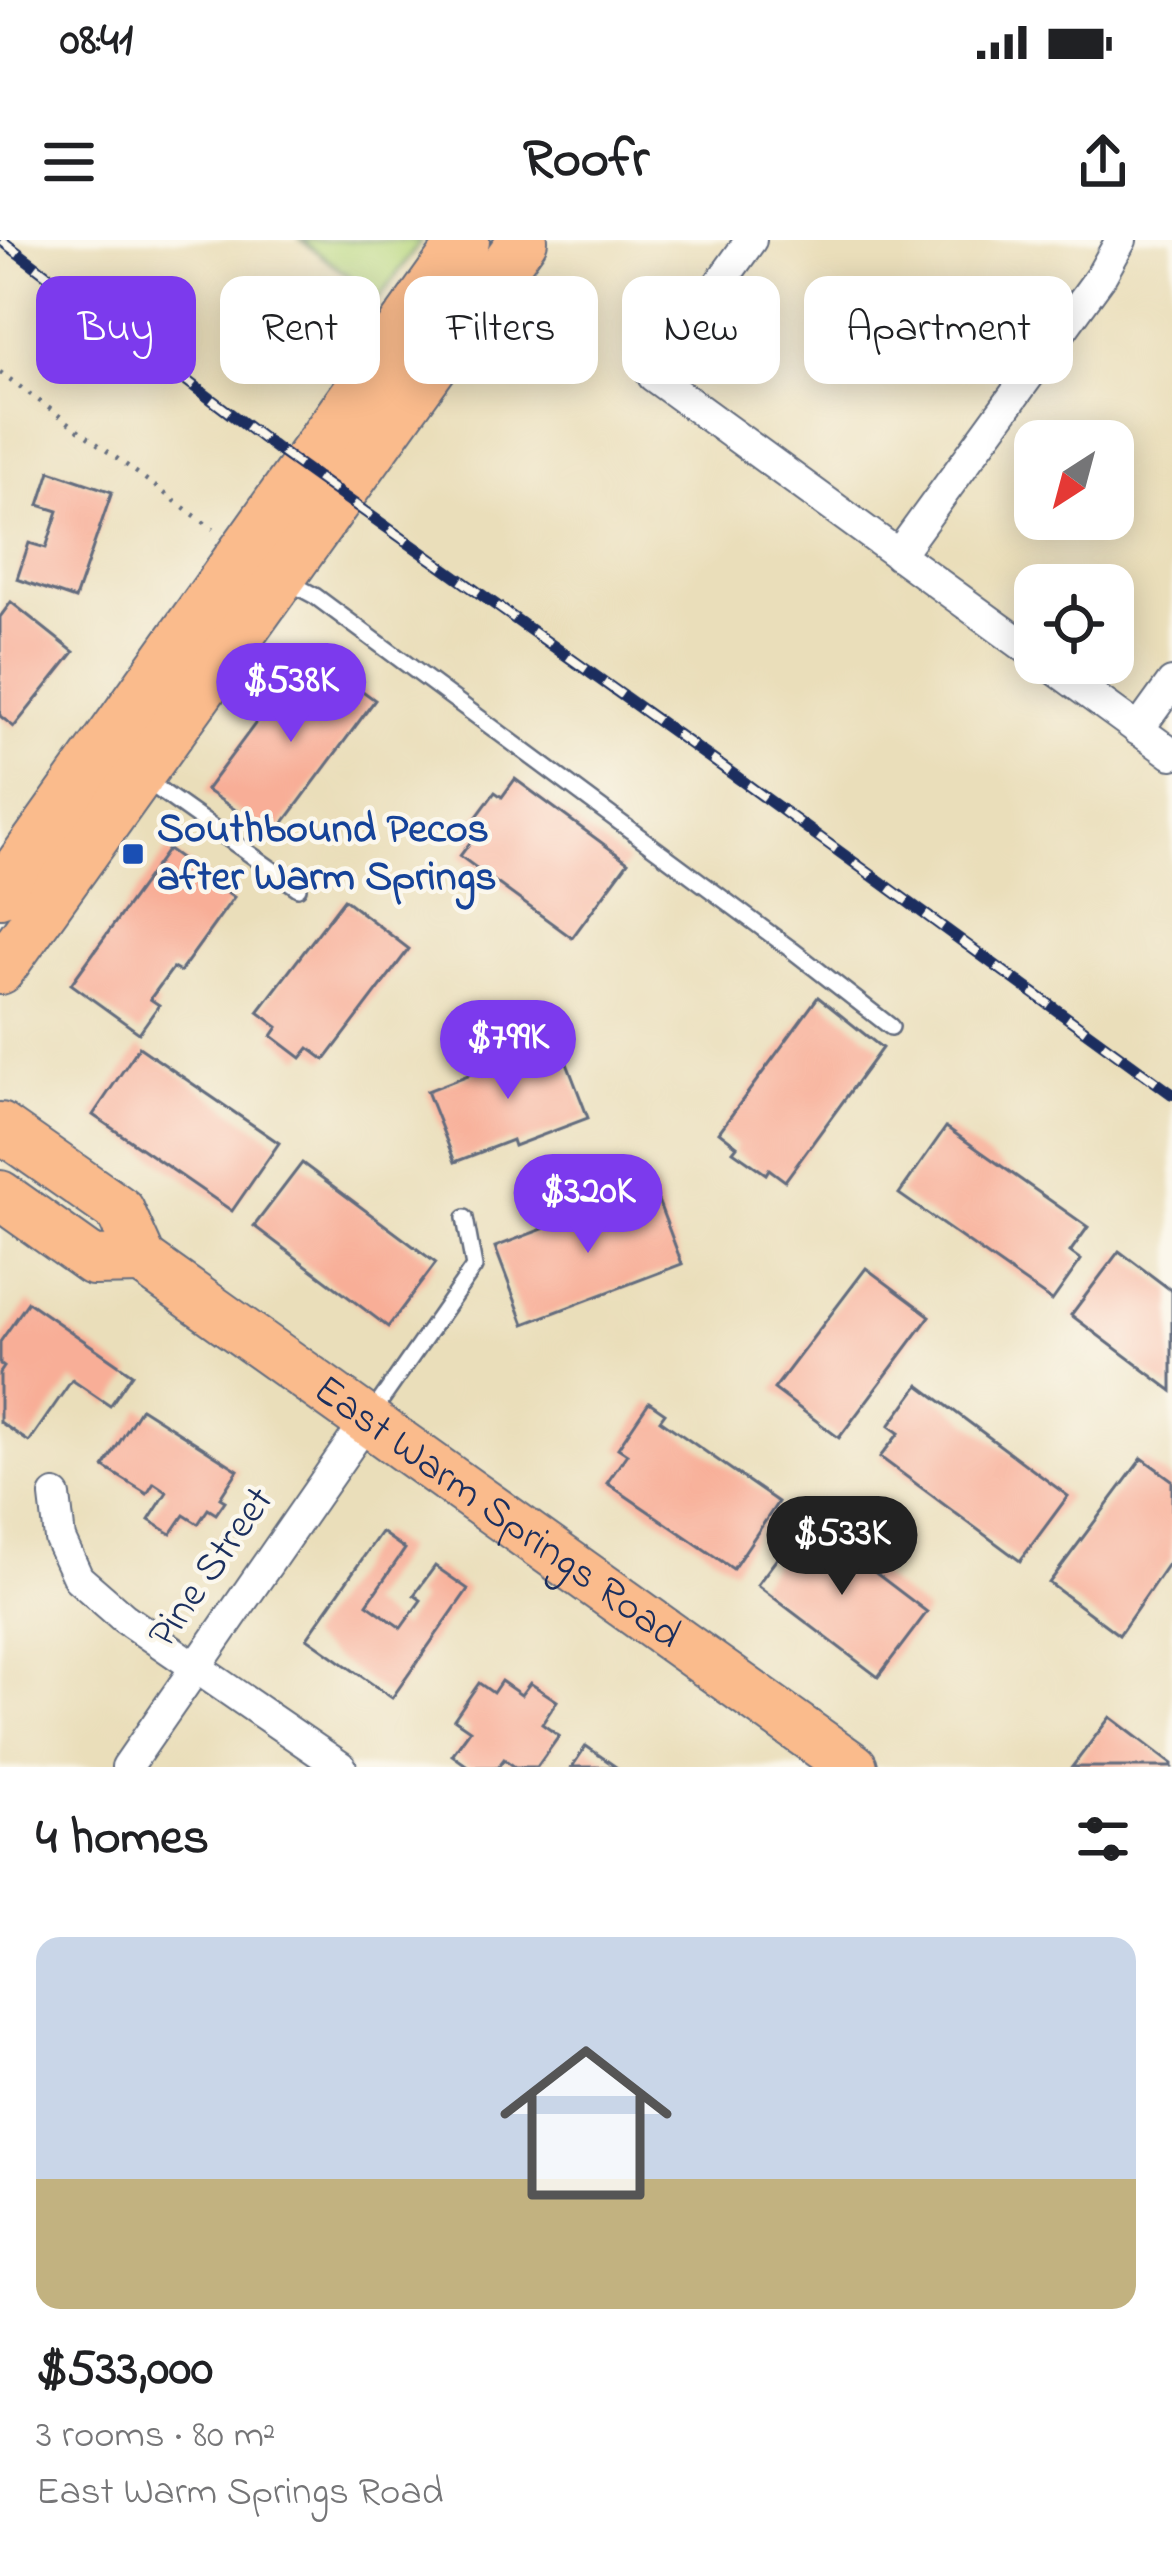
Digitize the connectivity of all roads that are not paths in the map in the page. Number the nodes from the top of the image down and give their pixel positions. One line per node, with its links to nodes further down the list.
1 (465, 240): 14 (main road)
2 (523, 240): 6 (main road)
3 (751, 240): 5 (street)
4 (1121, 240): 5 (street)
5 (898, 555): 7 (street)
6 (281, 578): 12 (main road); 16 (lane)
7 (1014, 640)
8 (1172, 683): 10 (street)
9 (1076, 684): 10 (street)
10 (1138, 730): 11 (street)
11 (1172, 754)
12 (138, 776): 13 (lane); 15 (main road)
13 (298, 888)
14 (0, 893)
15 (0, 970)
16 (891, 1027)
17 (0, 1127): 20 (main road, East Warm Springs Road)
18 (0, 1196): 20 (main road, East Warm Springs Road)
19 (464, 1218): 21 (lane)
20 (142, 1260): 21 (main road, East Warm Springs Road)
21 (368, 1419): 23 (street, Pine Street); 26 (main road, East Warm Springs Road)
22 (56, 1496): 23 (street)
23 (195, 1667): 24 (street, Pine Street); 25 (street)
24 (127, 1767)
25 (341, 1767)
26 (853, 1767)

